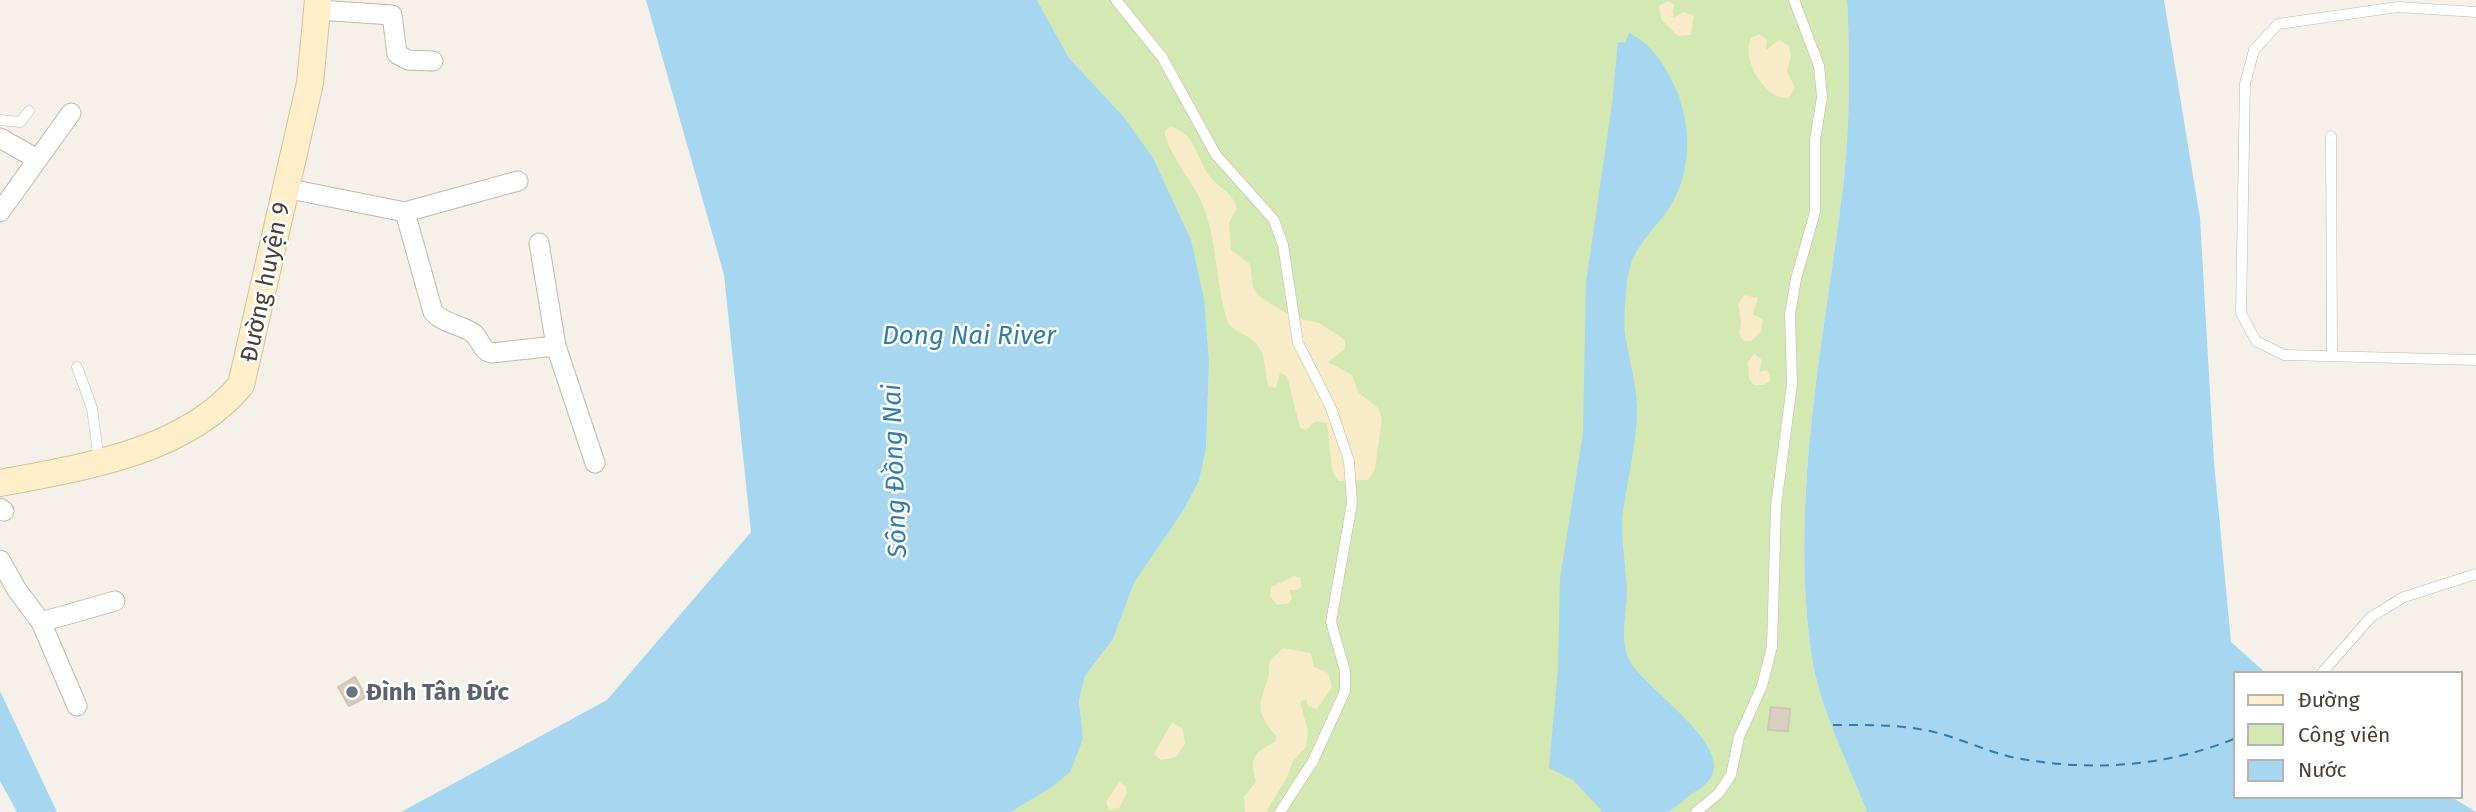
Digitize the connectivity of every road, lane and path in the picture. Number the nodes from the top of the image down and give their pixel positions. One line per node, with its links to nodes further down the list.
1 (1116, 0): 30 (lane)
2 (1794, 0): 31 (lane)
3 (318, 5): 5 (street); 13 (street, Đường huyện 9)
4 (2476, 12): 18 (lane)
5 (433, 61)
6 (29, 111): 8 (lane)
7 (71, 113): 11 (street)
8 (0, 120)
9 (2331, 136): 18 (lane)
10 (0, 138): 11 (street)
11 (37, 159): 14 (street)
12 (518, 181): 15 (street)
13 (285, 188): 15 (street); 21 (street, Đường huyện 9)
14 (0, 212)
15 (405, 212): 17 (street)
16 (539, 243): 17 (street)
17 (556, 346): 22 (street)
18 (2332, 355): 19 (lane)
19 (2476, 360)
20 (78, 366): 21 (lane)
21 (99, 462): 23 (street, Đường huyện 9)
22 (595, 463)
23 (0, 482)
24 (0, 560): 27 (street)
25 (2476, 574): 28 (lane)
26 (115, 601): 27 (street)
27 (41, 622): 29 (street)
28 (2323, 672)
29 (77, 706)
30 (1280, 812)
31 (1696, 812)

